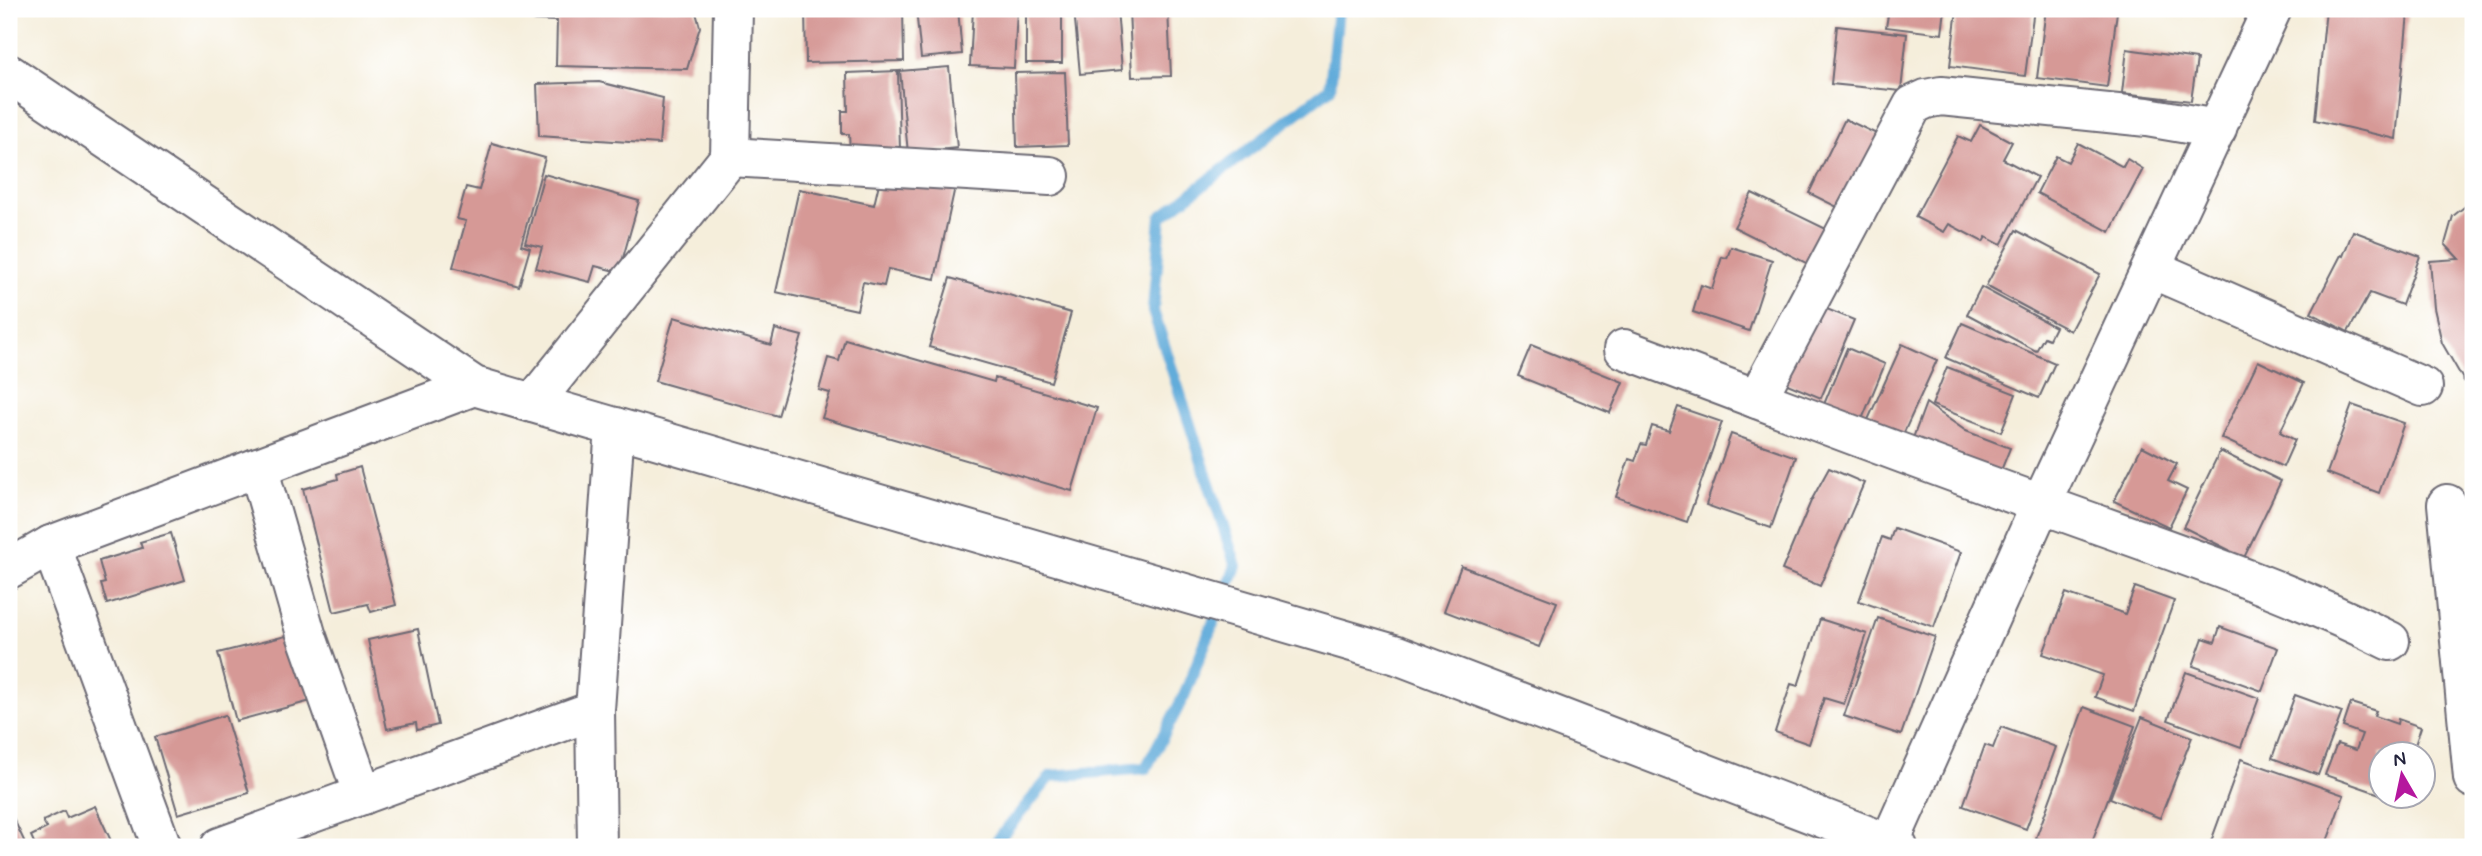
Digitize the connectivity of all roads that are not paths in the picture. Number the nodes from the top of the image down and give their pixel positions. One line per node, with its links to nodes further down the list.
1 (733, 9): 5 (street)
2 (2272, 9): 4 (street)
3 (9, 74): 9 (street)
4 (2217, 129): 7 (street); 11 (street)
5 (730, 157): 6 (street); 12 (street)
6 (1050, 176)
7 (2152, 269): 10 (street); 15 (street)
8 (1624, 349): 11 (street)
9 (474, 386): 12 (street); 14 (street)
10 (2423, 387)
11 (1757, 399): 15 (street)
12 (533, 402): 13 (street)
13 (615, 427): 20 (street); 23 (street)
14 (258, 467): 17 (street); 22 (street)
15 (2041, 504): 19 (street); 23 (street)
16 (2447, 504): 21 (street)
17 (51, 545): 18 (street); 24 (street)
18 (9, 569)
19 (2390, 641)
20 (595, 710): 22 (street); 26 (street)
21 (2473, 778)
22 (363, 795): 25 (street)
23 (1893, 846)
24 (162, 847)
25 (220, 847)
26 (597, 847)

